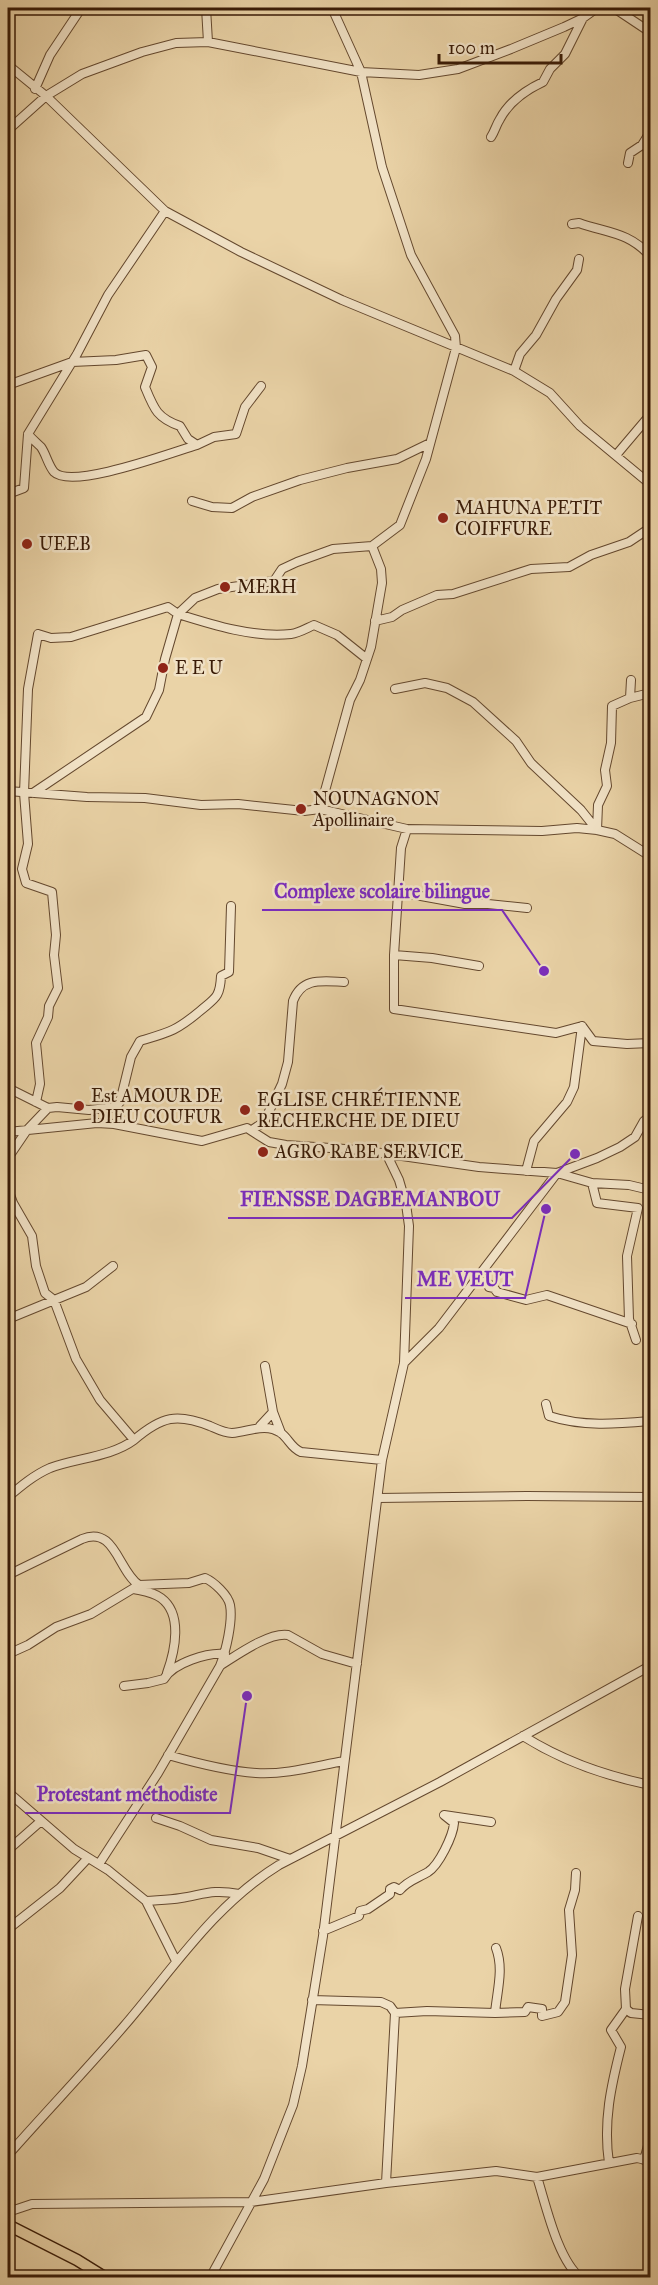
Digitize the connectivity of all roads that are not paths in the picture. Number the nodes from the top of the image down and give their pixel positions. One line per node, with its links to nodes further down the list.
1 (79, 8): 11 (street)
2 (206, 8): 8 (street)
3 (332, 8): 10 (street)
4 (597, 8): 6 (street)
5 (614, 8): 7 (street)
6 (583, 18): 10 (street); 15 (street)
7 (651, 32)
8 (208, 42): 10 (street); 12 (street)
9 (8, 65): 11 (street)
10 (361, 72): 21 (street)
11 (35, 89): 12 (street)
12 (46, 96): 13 (street); 17 (street)
13 (8, 130)
14 (651, 132): 16 (street)
15 (491, 137)
16 (628, 163)
17 (165, 211): 21 (street); 22 (street)
18 (572, 224): 19 (street)
19 (651, 256)
20 (579, 258): 23 (street)
21 (456, 348): 23 (street); 28 (street)
22 (72, 362): 24 (street); 27 (street); 29 (street)
23 (513, 371): 30 (street)
24 (8, 385)
25 (261, 386): 29 (street)
26 (651, 415): 30 (street)
27 (28, 434): 29 (street); 32 (street)
28 (430, 443): 33 (street); 35 (street)
29 (197, 445)
30 (617, 454): 31 (street)
31 (651, 484)
32 (8, 494)
33 (192, 501)
34 (651, 528): 37 (street)
35 (372, 546): 36 (street); 37 (street)
36 (178, 614): 38 (street); 44 (street); 44 (street)
37 (375, 621): 38 (street)
38 (367, 659): 45 (street)
39 (631, 680): 42 (street)
40 (395, 689): 47 (street)
41 (651, 693): 42 (street)
42 (630, 698): 47 (street)
43 (8, 791): 44 (street)
44 (28, 793): 45 (street); 58 (street)
45 (320, 809): 46 (street)
46 (407, 829): 47 (street); 49 (street)
47 (597, 830): 48 (street)
48 (651, 856)
49 (399, 892): 51 (street); 52 (street)
50 (231, 906): 59 (street)
51 (527, 908)
52 (394, 955): 53 (street); 55 (street)
53 (479, 966)
54 (344, 982): 62 (street)
55 (582, 1026): 56 (street); 66 (street)
56 (651, 1043)
57 (8, 1088): 58 (street)
58 (36, 1102): 59 (street)
59 (48, 1108): 61 (street)
60 (651, 1116): 67 (street)
61 (27, 1130): 62 (street); 63 (street); 65 (street)
62 (252, 1130): 64 (street)
63 (8, 1132)
64 (386, 1154): 66 (street); 79 (street)
65 (8, 1158)
66 (526, 1171): 67 (street)
67 (557, 1173): 68 (street); 72 (street)
68 (592, 1183): 70 (street); 77 (street)
69 (8, 1189): 73 (street)
70 (651, 1190)
71 (113, 1266): 74 (street)
72 (477, 1279): 77 (street); 79 (street)
73 (45, 1293): 74 (street); 75 (street)
74 (54, 1300): 75 (street); 86 (street)
75 (41, 1304): 76 (street)
76 (8, 1319)
77 (632, 1324): 78 (street)
78 (636, 1340)
79 (404, 1363): 87 (street)
80 (265, 1366): 82 (street)
81 (546, 1404): 83 (street)
82 (273, 1412): 84 (street); 85 (street)
83 (651, 1421)
84 (260, 1426): 85 (street); 86 (street)
85 (281, 1433): 87 (street)
86 (134, 1440): 88 (street)
87 (382, 1460): 90 (street)
88 (8, 1497)
89 (651, 1497): 90 (street)
90 (378, 1498): 95 (street)
91 (8, 1575): 92 (street)
92 (136, 1587): 93 (street); 94 (street); 98 (street)
93 (8, 1654)
94 (225, 1654): 96 (street); 98 (street)
95 (357, 1664): 96 (street); 102 (street)
96 (220, 1666): 101 (street)
97 (651, 1666): 100 (street)
98 (167, 1673): 99 (street)
99 (124, 1686)
100 (523, 1736): 103 (street); 108 (street)
101 (168, 1755): 102 (street); 112 (street)
102 (345, 1761): 108 (street)
103 (651, 1785)
104 (8, 1792): 106 (street)
105 (156, 1818): 111 (street)
106 (41, 1821): 109 (street); 110 (street)
107 (491, 1822): 118 (street)
108 (335, 1837): 111 (street); 118 (street)
109 (8, 1850)
110 (88, 1858): 112 (street); 117 (street)
111 (290, 1859): 114 (street)
112 (99, 1864): 115 (street)
113 (576, 1873): 124 (street)
114 (239, 1894): 115 (street); 120 (street)
115 (146, 1901): 120 (street)
116 (638, 1916): 122 (street)
117 (8, 1929)
118 (323, 1931): 121 (street)
119 (496, 1948): 124 (street)
120 (176, 1961): 127 (street)
121 (312, 2000): 123 (street); 132 (street)
122 (626, 2009): 125 (street); 129 (street)
123 (395, 2013): 124 (street); 131 (street)
124 (495, 2013)
125 (651, 2014)
126 (651, 2121): 128 (street)
127 (8, 2155)
128 (647, 2160): 129 (street)
129 (609, 2163): 130 (street)
130 (537, 2177): 131 (street); 137 (street)
131 (386, 2183): 132 (street)
132 (251, 2202): 133 (street); 136 (street)
133 (8, 2212)
134 (8, 2225): 135 (main road)
135 (106, 2277)
136 (210, 2277)
137 (581, 2277)

